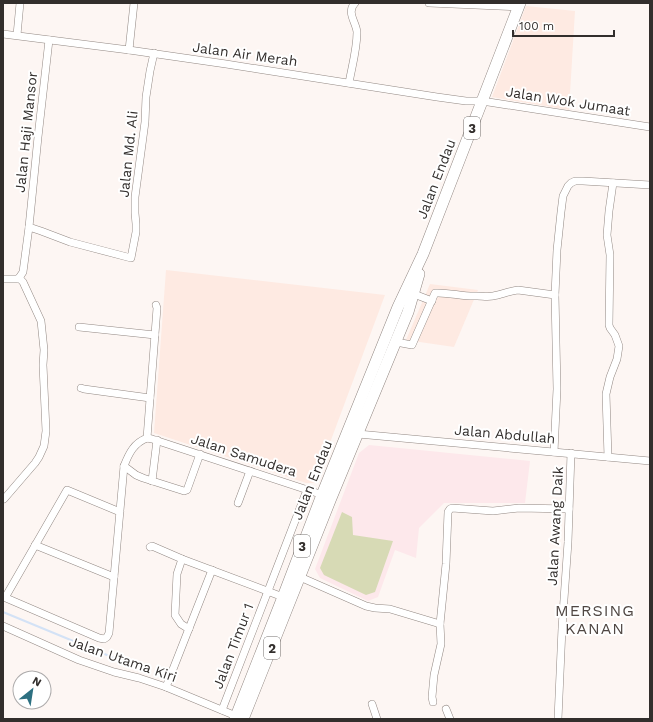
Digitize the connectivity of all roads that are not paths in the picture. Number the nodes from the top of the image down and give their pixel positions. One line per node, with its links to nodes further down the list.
1 (20, 3): 7 (street)
2 (134, 3): 9 (street)
3 (355, 3): 11 (street)
4 (429, 3): 5 (street)
5 (519, 5): 12 (highway, Jalan Endau / 3)
6 (3, 34): 7 (street, Jalan Air Merah)
7 (17, 35): 8 (street, Jalan Air Merah)
8 (49, 40): 9 (street, Jalan Air Merah); 16 (street, Jalan Haji Mansor)
9 (129, 50): 10 (street, Jalan Air Merah)
10 (154, 54): 11 (street, Jalan Air Merah); 16 (street, Jalan Md. Ali)
11 (349, 83): 12 (street, Jalan Air Merah)
12 (482, 101): 13 (street, Jalan Wok Jumaat); 19 (highway, Jalan Endau / 3)
13 (650, 127)
14 (613, 183): 15 (street); 20 (street); 34 (street)
15 (650, 185)
16 (29, 227): 17 (street, Jalan Haji Mansor)
17 (19, 278): 18 (street); 41 (street)
18 (3, 279)
19 (409, 294): 21 (street); 25 (highway, Jalan Endau / 3); 40 (highway, Jalan Endau / 3)
20 (555, 295): 21 (street); 31 (street)
21 (432, 301): 25 (street)
22 (156, 306): 24 (street)
23 (79, 327): 24 (street)
24 (155, 336): 27 (street)
25 (396, 342): 28 (highway, Jalan Endau / 3)
26 (81, 388): 27 (street)
27 (150, 398): 29 (street)
28 (358, 434): 31 (street, Jalan Abdullah); 40 (highway, Jalan Endau / 3)
29 (147, 438): 30 (street, Jalan Samudera); 36 (street)
30 (157, 440): 33 (street, Jalan Samudera); 38 (street)
31 (554, 452): 32 (street, Jalan Abdullah)
32 (571, 453): 34 (street, Jalan Abdullah); 43 (street, Jalan Awang Daik)
33 (200, 454): 37 (street, Jalan Samudera); 38 (street)
34 (608, 457): 35 (street, Jalan Abdullah)
35 (650, 460)
36 (124, 466): 38 (street); 44 (street)
37 (250, 471): 39 (street, Jalan Samudera); 42 (street)
38 (152, 480)
39 (307, 490): 40 (street, Jalan Samudera); 51 (street, Jalan Timur 1)
40 (327, 496): 50 (highway, Jalan Endau / 3); 52 (highway, Jalan Endau / 3)
41 (4, 499)
42 (238, 503)
43 (569, 509): 53 (street); 64 (street, Jalan Awang Daik)
44 (120, 512): 45 (street); 49 (street)
45 (35, 545): 49 (street); 49 (street)
46 (150, 547): 47 (street)
47 (182, 559): 48 (street); 55 (street)
48 (212, 570): 51 (street); 55 (street)
49 (114, 577)
50 (300, 577): 53 (street); 61 (highway, Jalan Endau / 2)
51 (268, 592): 52 (street); 60 (street, Jalan Timur 1)
52 (283, 597): 61 (highway, Jalan Endau / 3)
53 (440, 624): 57 (street)
54 (3, 626): 56 (street, Jalan Utama Kiri)
55 (189, 628): 56 (street)
56 (166, 687): 60 (street, Jalan Utama Kiri)
57 (433, 702)
58 (372, 704): 62 (street)
59 (446, 709): 63 (street)
60 (222, 710): 61 (street, Jalan Utama Kiri)
61 (238, 718)
62 (377, 719)
63 (450, 719)
64 (558, 719)

